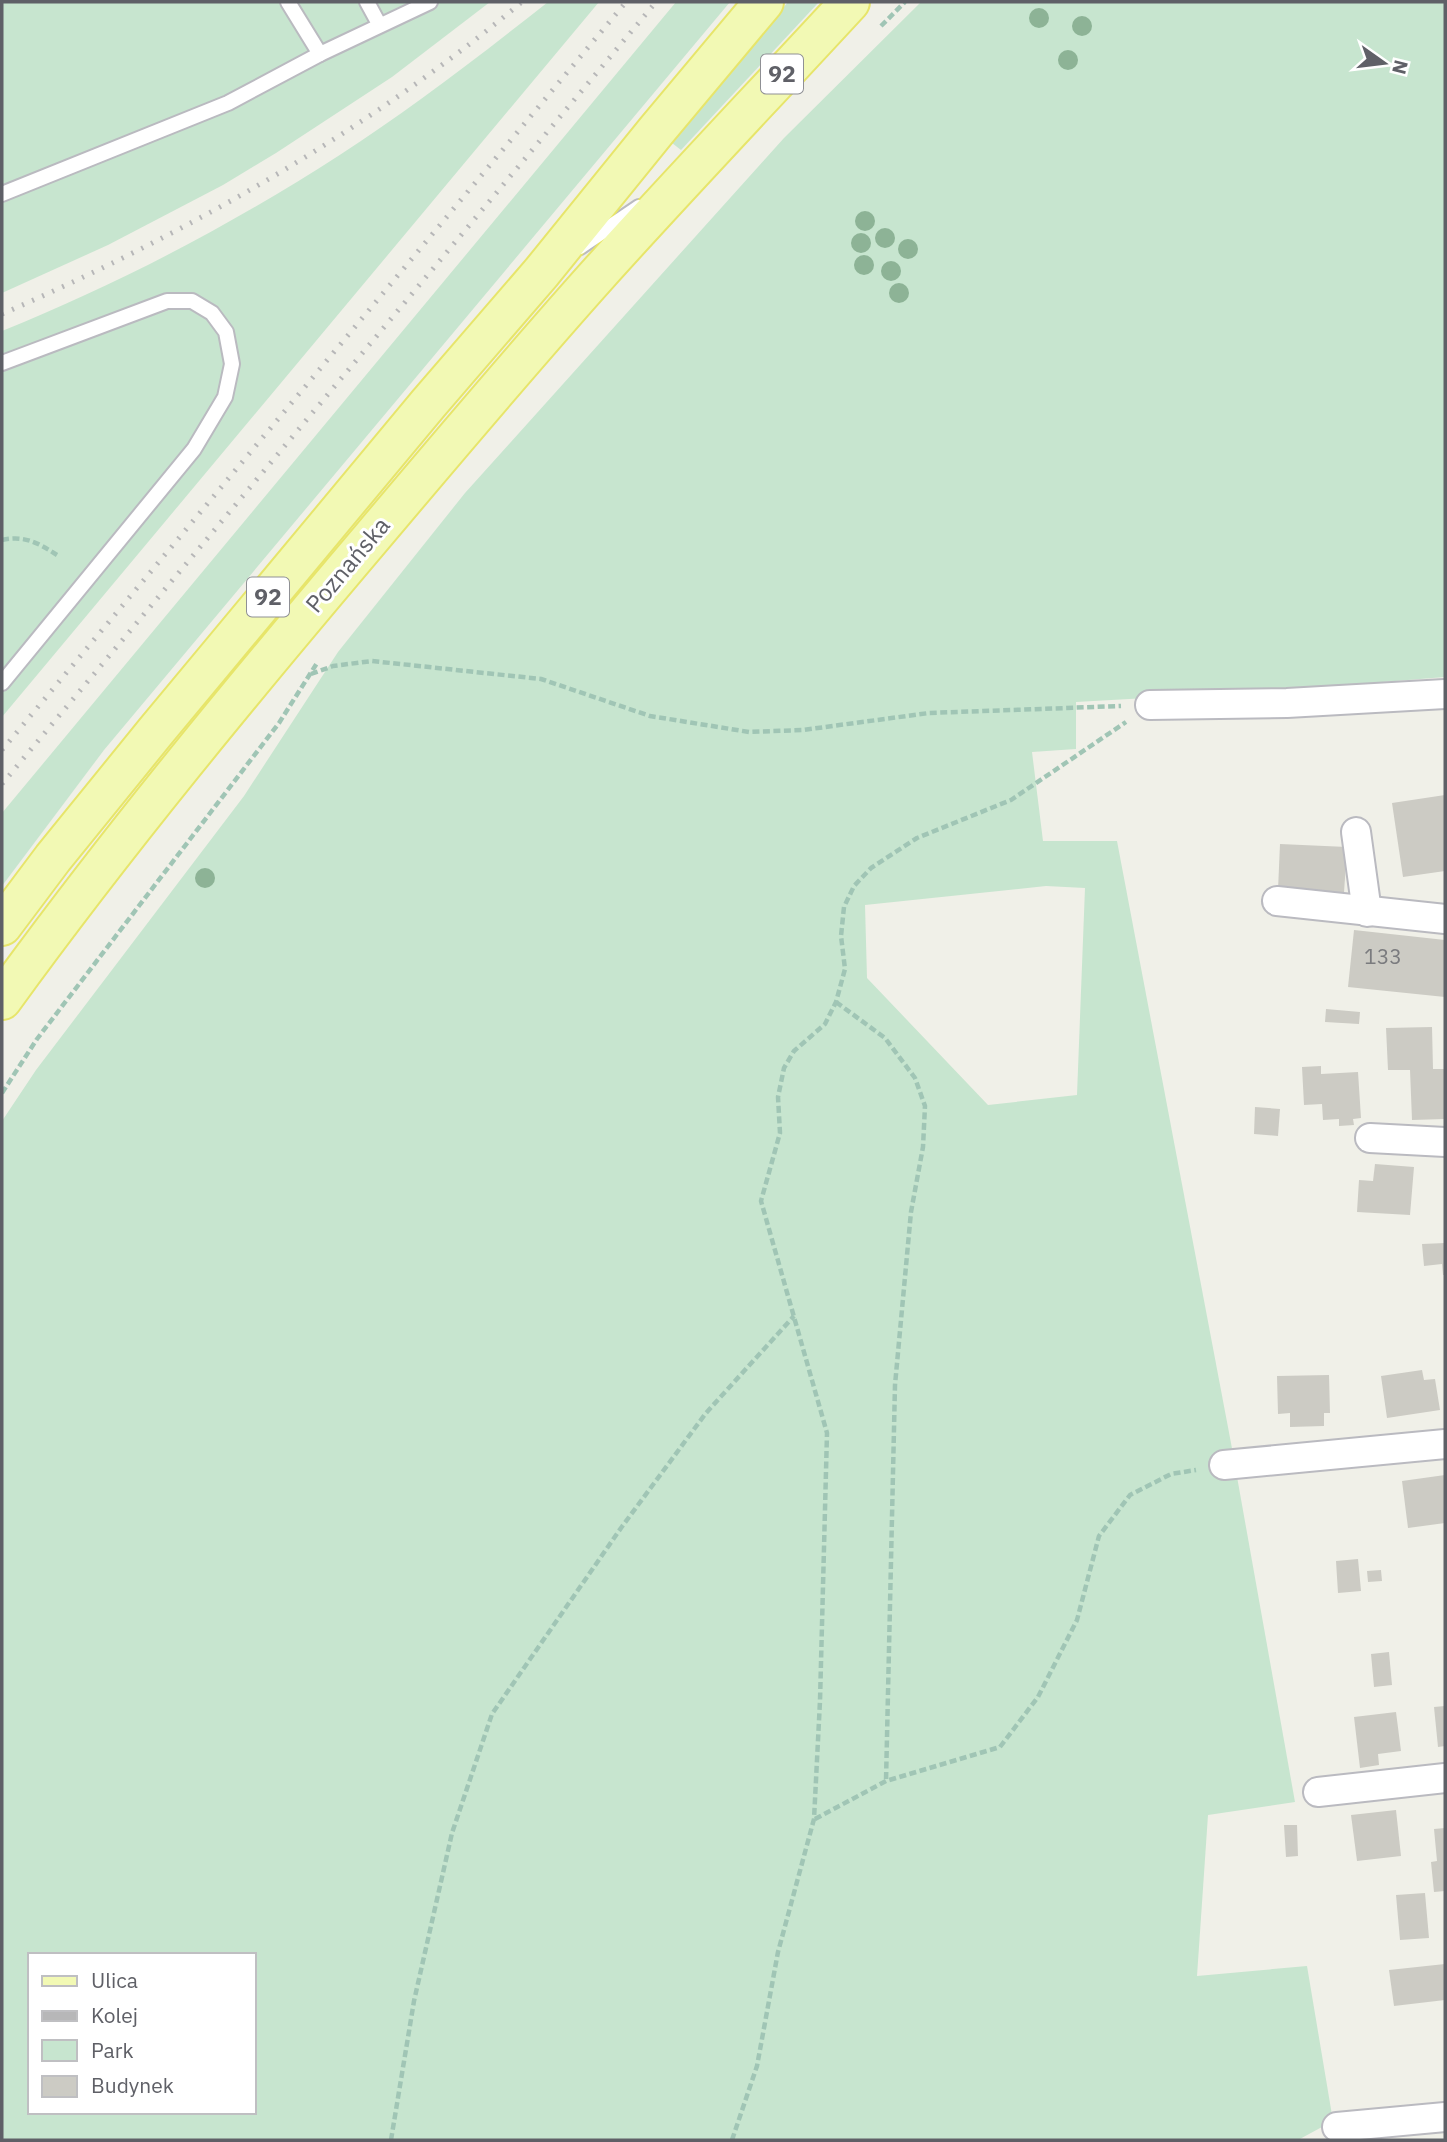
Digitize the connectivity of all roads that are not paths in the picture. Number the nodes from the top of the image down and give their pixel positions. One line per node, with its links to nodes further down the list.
1 (288, 2): 7 (lane)
2 (367, 2): 6 (lane)
3 (430, 2): 6 (lane)
4 (764, 2): 8 (main road, 92)
5 (850, 2): 9 (main road, 92)
6 (379, 24): 7 (lane)
7 (320, 54): 10 (lane)
8 (664, 121): 11 (lane); 12 (main road, Poznańska / 92)
9 (704, 158): 11 (lane); 13 (main road, Poznańska / 92)
10 (2, 194)
11 (614, 224): 12 (lane); 13 (lane)
12 (541, 273): 22 (main road, Poznańska / 92)
13 (581, 293): 23 (main road, Poznańska / 92)
14 (2, 363): 15 (lane)
15 (2, 683)
16 (1445, 694): 17 (street)
17 (1150, 705)
18 (1356, 832): 20 (street)
19 (1278, 901): 20 (street)
20 (1367, 912): 21 (street)
21 (1445, 919)
22 (2, 926)
23 (2, 1000)
24 (1370, 1138): 25 (street)
25 (1445, 1142)
26 (1445, 1444): 27 (street)
27 (1224, 1465)
28 (1445, 1778): 29 (street)
29 (1318, 1792)
30 (1445, 2117): 31 (street)
31 (1337, 2127)

